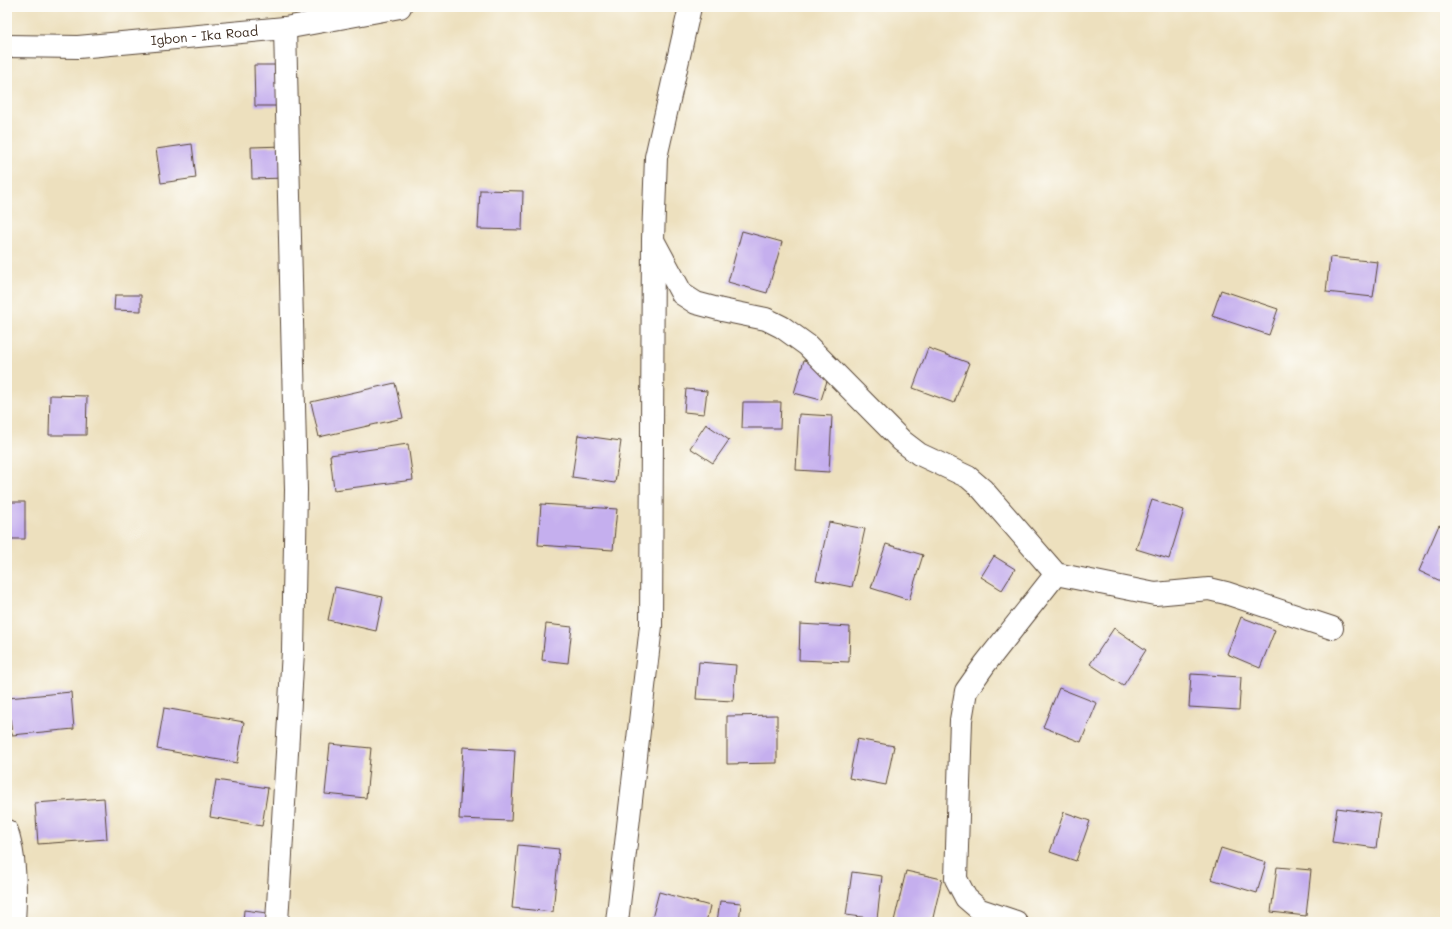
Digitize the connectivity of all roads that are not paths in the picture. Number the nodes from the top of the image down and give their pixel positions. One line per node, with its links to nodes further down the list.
1 (400, 7): 3 (street, Igbon - Ika Road)
2 (690, 7): 5 (street)
3 (285, 28): 4 (street, Igbon - Ika Road); 10 (street)
4 (7, 46)
5 (653, 239): 6 (street); 11 (street)
6 (1056, 574): 7 (street); 12 (street)
7 (1332, 628)
8 (7, 830): 9 (street)
9 (14, 922)
10 (277, 922)
11 (617, 922)
12 (1016, 922)

